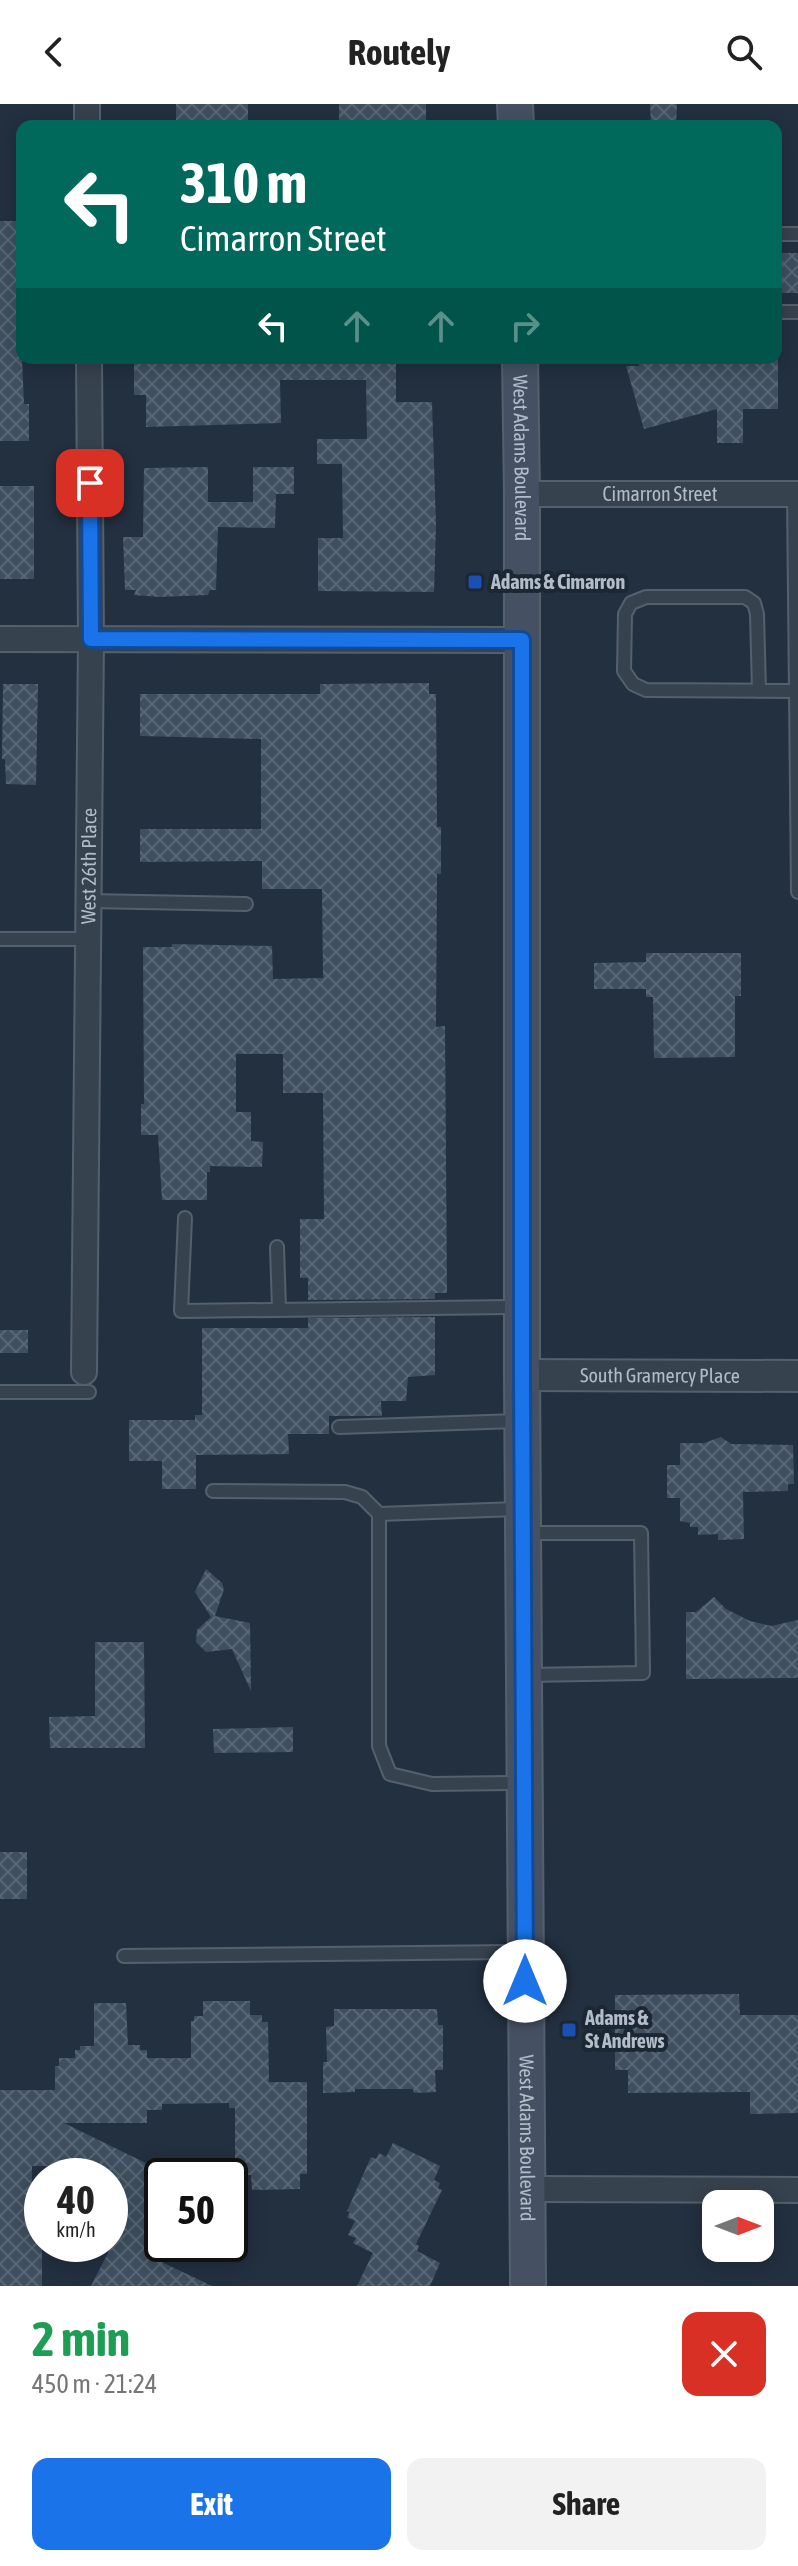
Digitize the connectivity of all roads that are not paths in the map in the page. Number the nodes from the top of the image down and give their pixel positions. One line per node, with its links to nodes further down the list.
1 (89, 364): 6 (street, West 26th Place)
2 (520, 364): 3 (main road, West Adams Boulevard)
3 (522, 494): 4 (street, Cimarron Street); 7 (main road, West Adams Boulevard)
4 (796, 494): 8 (lane)
5 (0, 639): 6 (street)
6 (91, 639): 7 (street); 12 (street, West 26th Place)
7 (522, 640): 18 (main road, West Adams Boulevard)
8 (797, 690): 9 (lane); 10 (lane)
9 (759, 691): 9 (lane)
10 (798, 846): 11 (lane)
11 (798, 892)
12 (89, 901): 13 (lane); 15 (street, West 26th Place)
13 (246, 904)
14 (0, 939): 15 (lane)
15 (89, 939): 22 (street, West 26th Place)
16 (185, 1218): 19 (lane)
17 (277, 1247): 19 (lane)
18 (522, 1307): 19 (lane); 20 (main road, West Adams Boulevard)
19 (279, 1309)
20 (522, 1375): 21 (street, South Gramercy Place); 24 (main road, West Adams Boulevard)
21 (798, 1376)
22 (86, 1382): 23 (lane)
23 (0, 1392)
24 (522, 1421): 25 (lane); 28 (main road, West Adams Boulevard)
25 (339, 1427)
26 (213, 1491): 27 (lane)
27 (379, 1514): 28 (lane); 30 (lane)
28 (523, 1521): 29 (main road, West Adams Boulevard); 29 (lane)
29 (524, 1675): 30 (main road, West Adams Boulevard)
30 (524, 1783): 31 (main road, West Adams Boulevard)
31 (525, 1952): 32 (lane); 33 (main road, West Adams Boulevard)
32 (124, 1956)
33 (527, 2189): 34 (street); 35 (main road, West Adams Boulevard)
34 (798, 2190)
35 (528, 2286)

